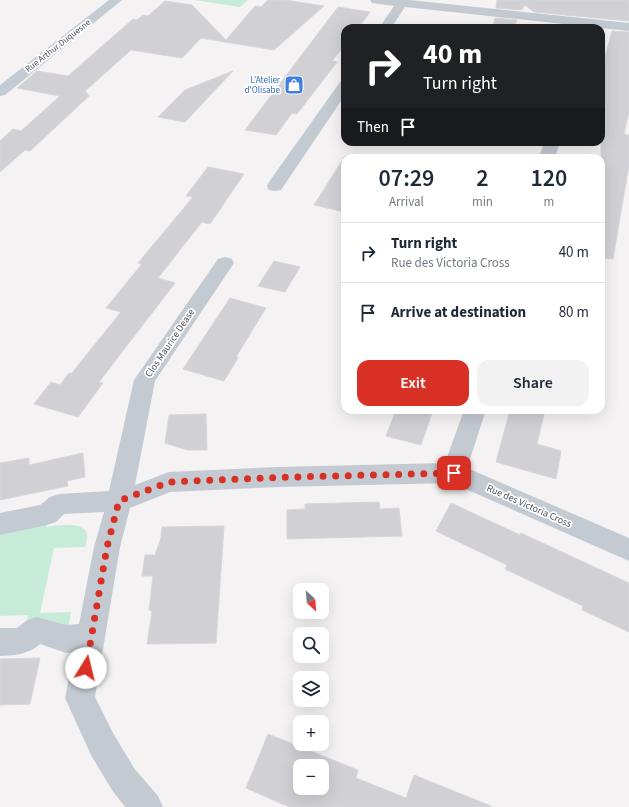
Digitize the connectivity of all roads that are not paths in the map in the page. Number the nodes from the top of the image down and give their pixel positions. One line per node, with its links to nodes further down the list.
1 (116, 0): 9 (main road, Rue Arthur Duquesne)
2 (376, 0): 3 (street)
3 (402, 3): 4 (street); 5 (street)
4 (388, 24)
5 (578, 24)
6 (605, 26): 7 (street)
7 (629, 27)
8 (341, 91): 10 (street)
9 (0, 92)
10 (275, 186)
11 (225, 263): 14 (street, Clos Maurice Dease)
12 (474, 414): 13 (street)
13 (454, 473): 14 (street, Rue des Victoria Cross); 16 (street, Rue des Victoria Cross)
14 (119, 501): 15 (street, Rue des Victoria Cross); 17 (street)
15 (0, 524)
16 (629, 550)
17 (90, 637): 18 (street); 19 (street)
18 (0, 642)
19 (147, 807)

